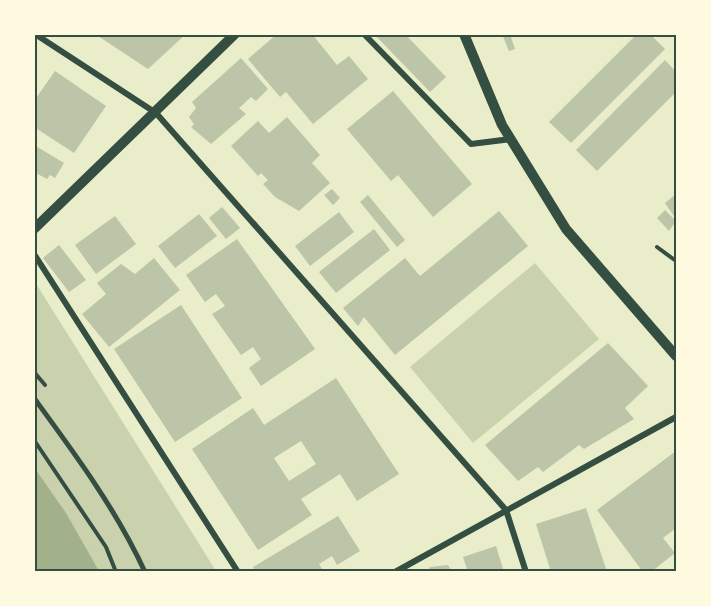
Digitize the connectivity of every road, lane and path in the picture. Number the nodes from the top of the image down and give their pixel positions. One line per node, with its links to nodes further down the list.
1 (35, 34): 5 (street)
2 (234, 34): 5 (street)
3 (364, 34): 6 (street)
4 (464, 34): 6 (street)
5 (156, 113): 7 (street); 15 (street)
6 (511, 139): 11 (street)
7 (34, 229)
8 (657, 247): 10 (path)
9 (34, 254): 18 (street)
10 (676, 261)
11 (676, 356)
12 (34, 398): 17 (street)
13 (676, 417): 15 (street)
14 (34, 440): 16 (path)
15 (506, 510): 19 (street); 20 (street)
16 (117, 572)
17 (145, 572)
18 (238, 572)
19 (395, 572)
20 (526, 572)

